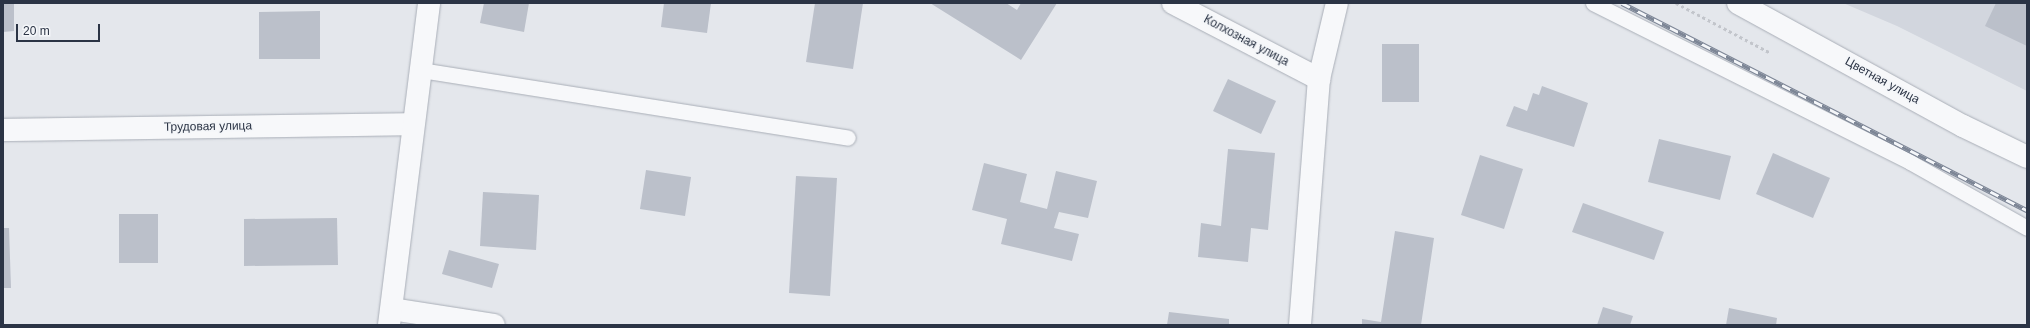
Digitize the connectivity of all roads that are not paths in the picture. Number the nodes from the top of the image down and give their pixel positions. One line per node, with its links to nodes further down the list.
1 (429, 3): 6 (street)
2 (1173, 3): 7 (street, Колхозная улица)
3 (1337, 3): 7 (street)
4 (1593, 3): 12 (lane)
5 (1738, 3): 11 (street, Цветная улица)
6 (421, 70): 8 (street); 10 (lane)
7 (1319, 79): 15 (street)
8 (413, 124): 9 (street, Трудовая улица); 13 (street)
9 (3, 130)
10 (848, 138)
11 (2027, 157)
12 (2027, 228)
13 (391, 317): 14 (street)
14 (494, 325)
15 (1300, 325)

